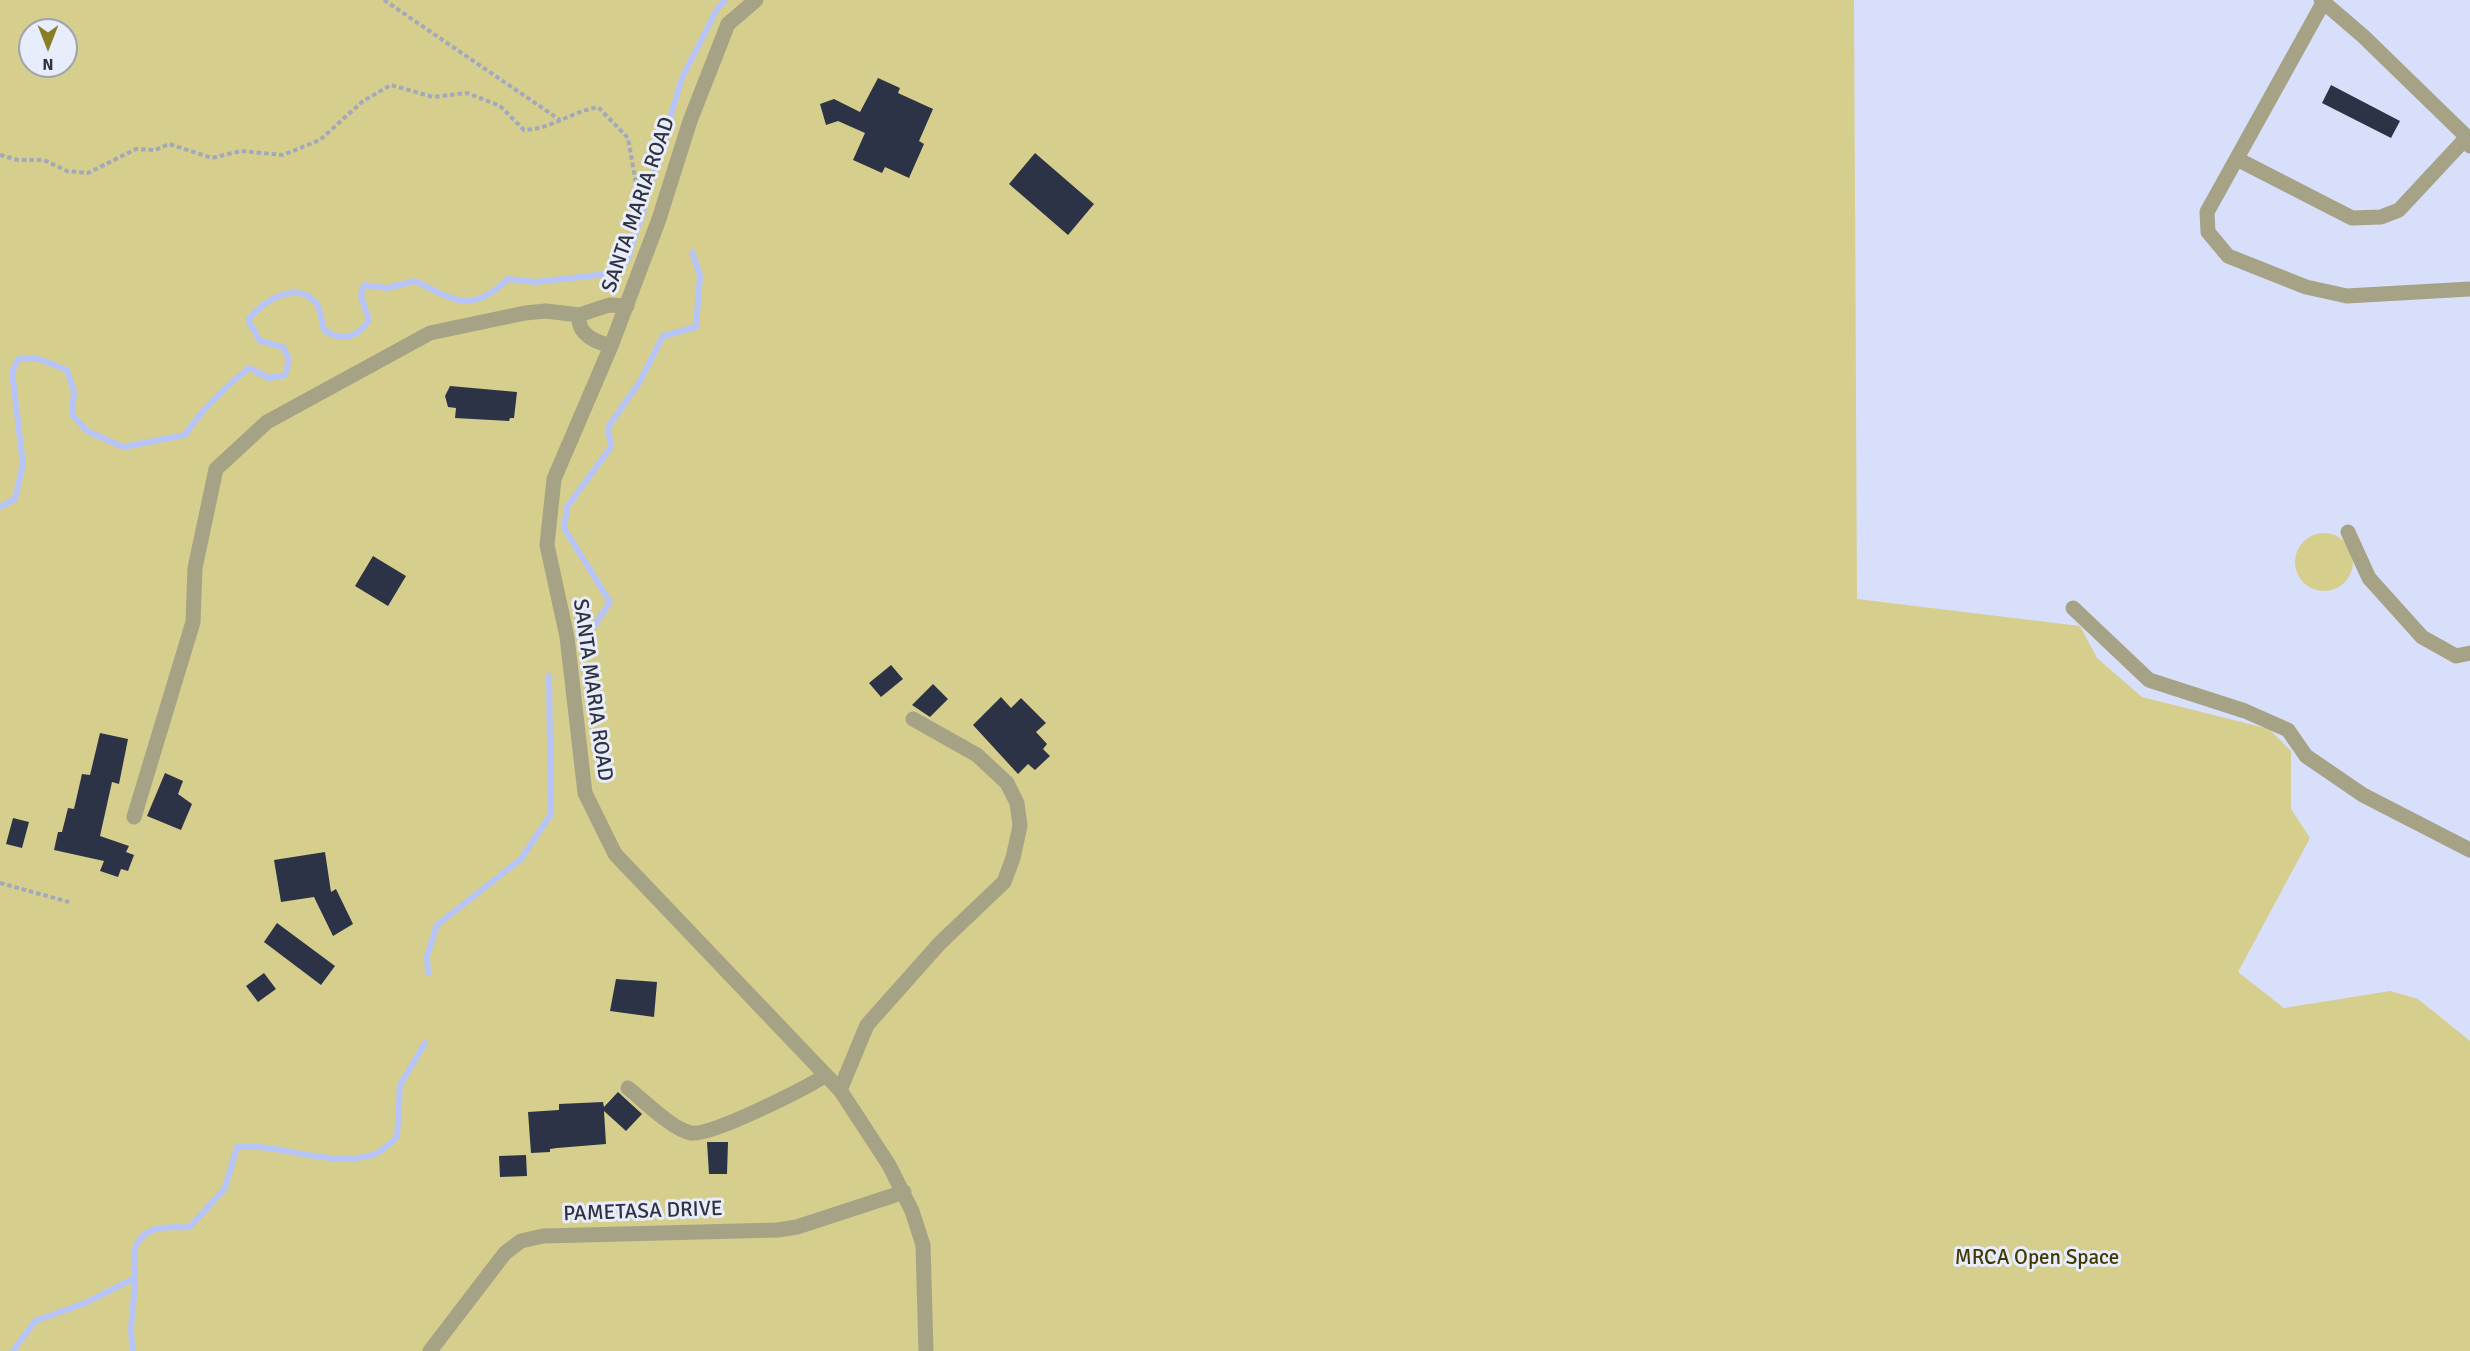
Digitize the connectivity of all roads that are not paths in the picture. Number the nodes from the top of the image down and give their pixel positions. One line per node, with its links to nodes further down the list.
1 (756, 0): 6 (street, SANTA MARIA ROAD)
2 (2322, 1): 3 (street); 4 (street)
3 (2469, 141): 4 (street)
4 (2236, 159): 5 (street)
5 (2470, 289)
6 (627, 306): 7 (street); 8 (street, SANTA MARIA ROAD)
7 (579, 315): 8 (street); 13 (street)
8 (611, 346): 15 (street, SANTA MARIA ROAD)
9 (2348, 532): 11 (street)
10 (2073, 608): 14 (street)
11 (2470, 654)
12 (913, 719): 17 (street)
13 (134, 817)
14 (2470, 850)
15 (826, 1075): 16 (street); 17 (street, SANTA MARIA ROAD)
16 (628, 1088)
17 (840, 1090): 18 (street, SANTA MARIA ROAD)
18 (904, 1192): 19 (street, PAMETASA DRIVE); 20 (street, SANTA MARIA ROAD)
19 (430, 1351)
20 (925, 1351)

